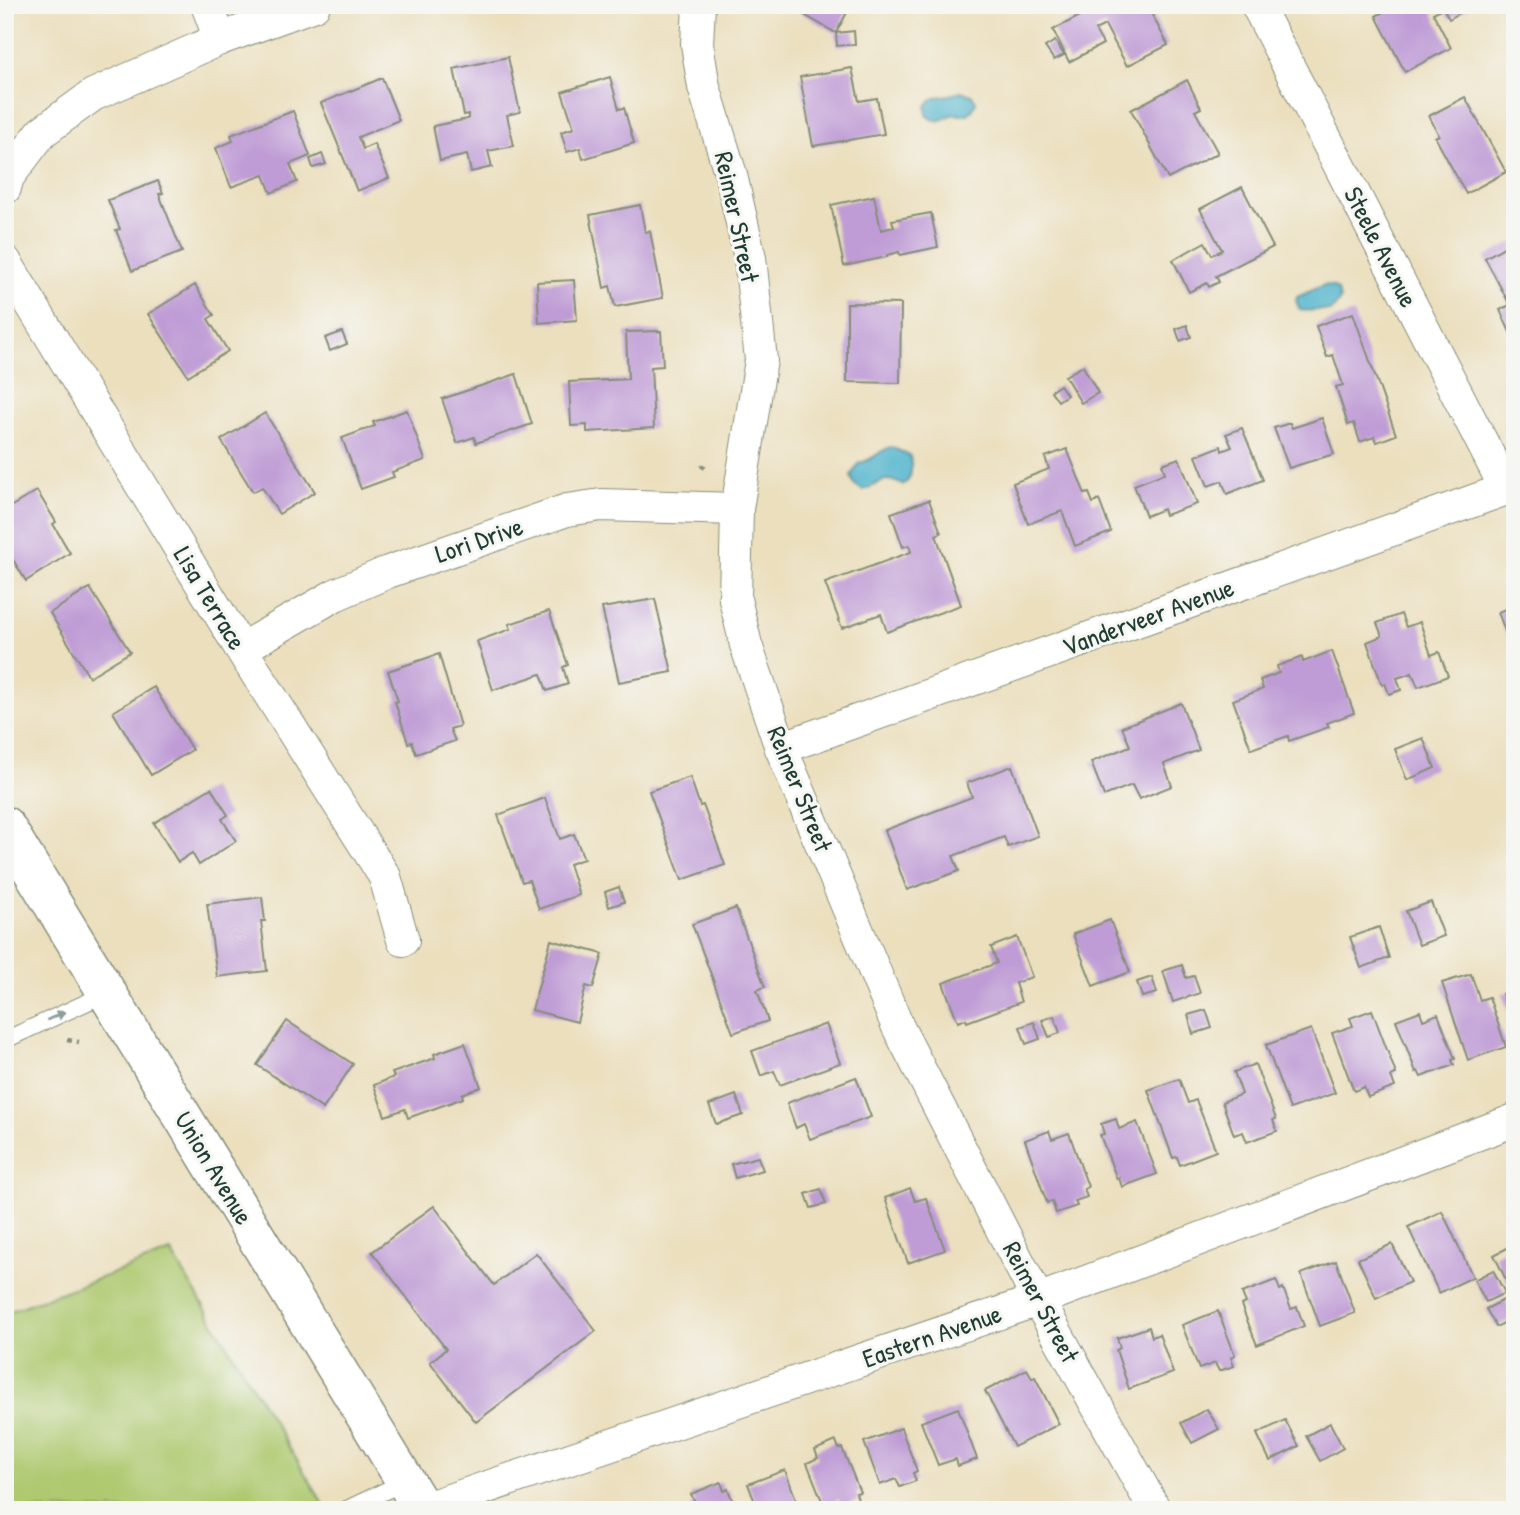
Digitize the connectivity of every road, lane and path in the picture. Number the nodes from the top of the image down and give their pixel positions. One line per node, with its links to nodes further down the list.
1 (207, 5): 5 (street)
2 (314, 5): 5 (street)
3 (699, 5): 11 (street, Reimer Street)
4 (1257, 5): 10 (street, Steele Avenue)
5 (220, 39): 6 (street)
6 (5, 188)
7 (5, 261): 12 (street, Lisa Terrace)
8 (701, 465): 9 (path)
9 (708, 470)
10 (1510, 487): 13 (street, Vanderveer Avenue)
11 (737, 509): 12 (street, Lori Drive); 13 (street, Reimer Street)
12 (241, 649): 15 (street, Lisa Terrace)
13 (781, 748): 19 (street, Reimer Street)
14 (5, 826): 16 (street, Union Avenue)
15 (403, 940)
16 (107, 993): 17 (lane, one-way to 16); 20 (street, Union Avenue)
17 (5, 1040)
18 (1515, 1120): 19 (street, Eastern Avenue)
19 (1038, 1300): 20 (street, Eastern Avenue); 22 (street, Reimer Street)
20 (417, 1500): 21 (lane)
21 (345, 1510)
22 (1155, 1510)

